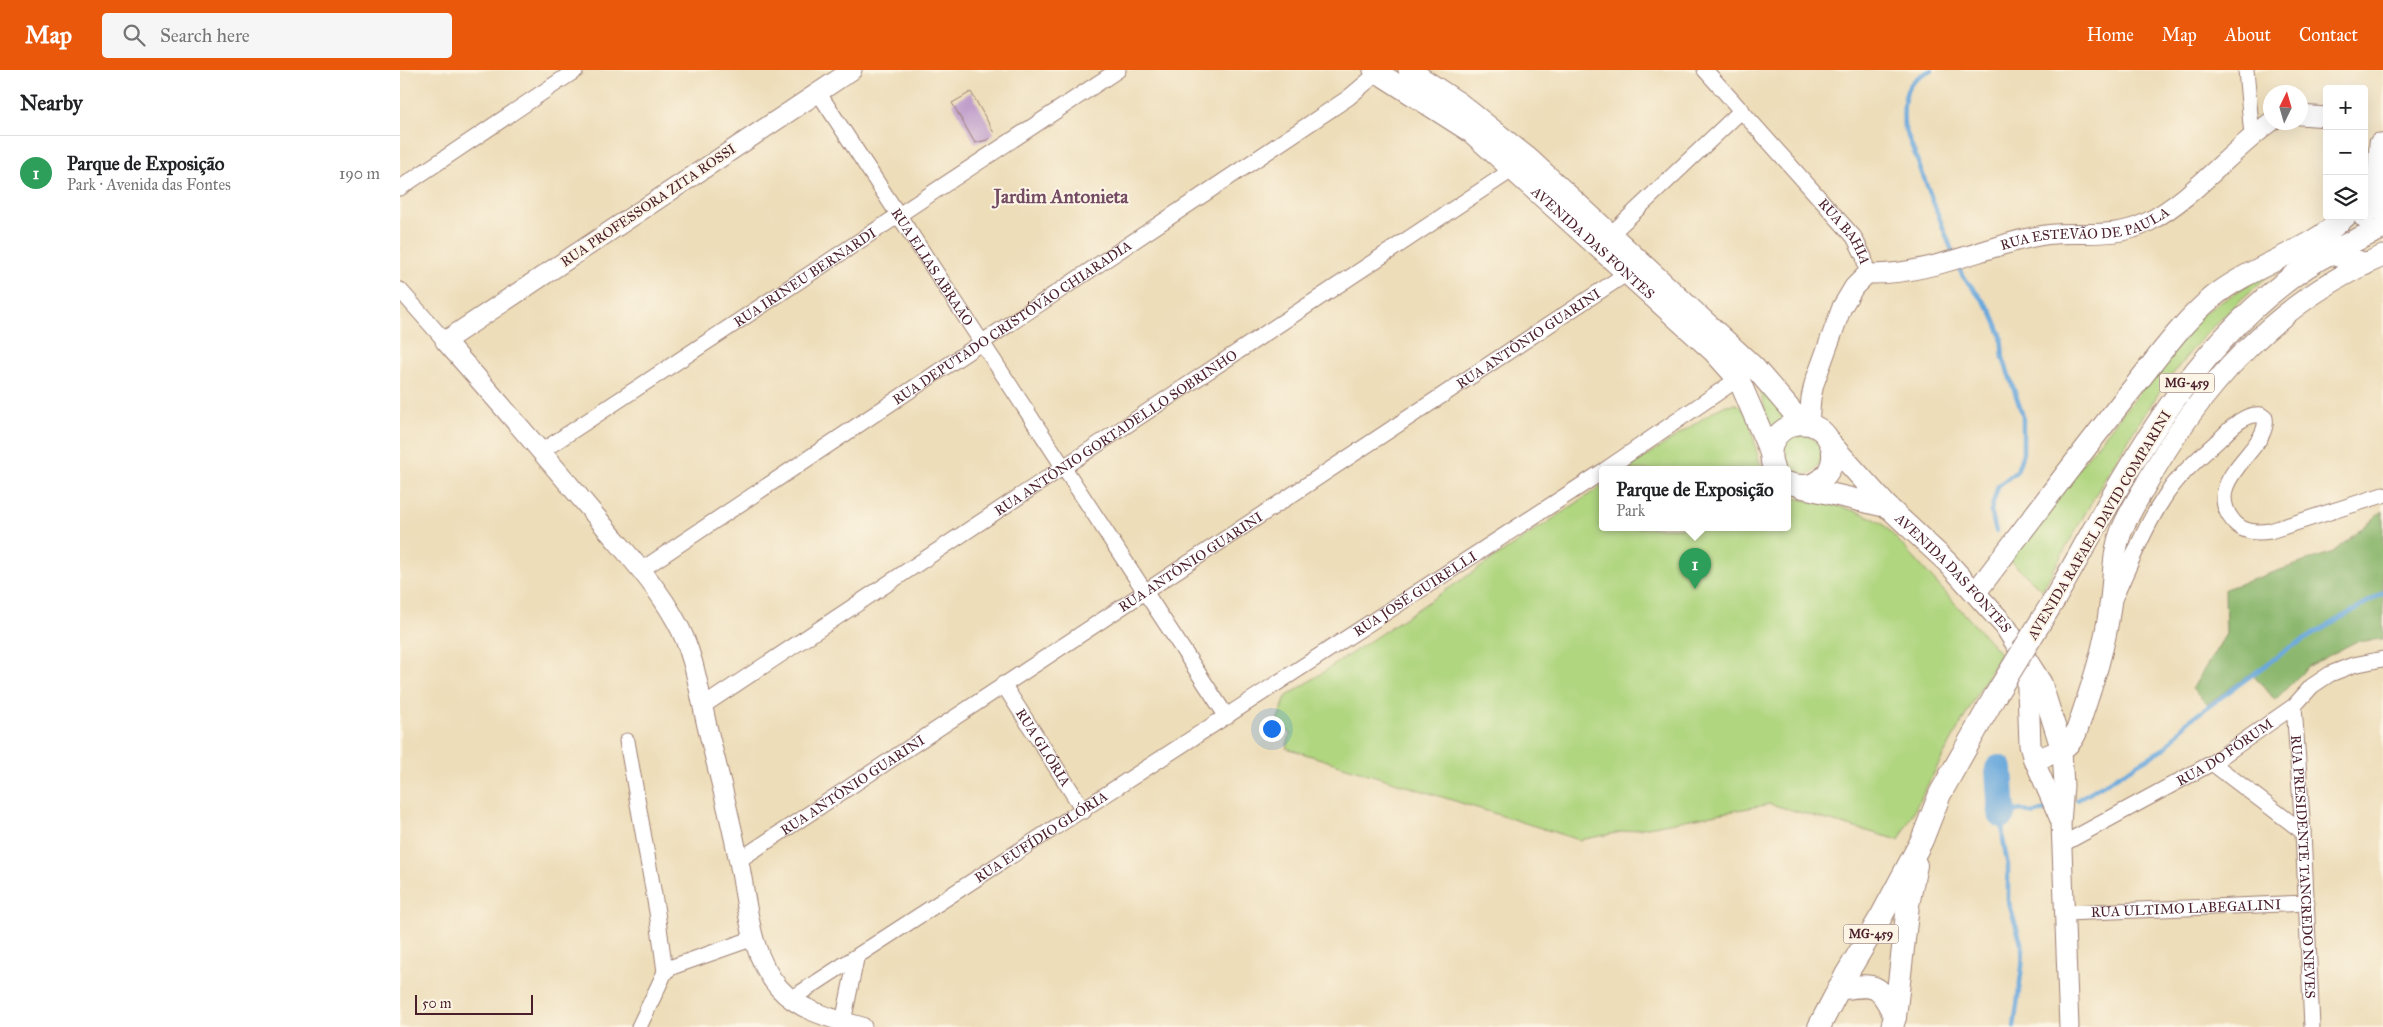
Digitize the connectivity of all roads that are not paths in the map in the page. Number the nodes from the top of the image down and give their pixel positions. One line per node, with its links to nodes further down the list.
1 (576, 70): 16 (street)
2 (852, 70): 8 (street, RUA PROFESSORA ZITA ROSSI)
3 (1118, 70): 19 (street, RUA IRINEU BERNARDI)
4 (1409, 70): 15 (main road, AVENIDA DAS FONTES)
5 (1705, 70): 9 (street, RUA BAHIA)
6 (2246, 70): 13 (street)
7 (1378, 71): 15 (main road, AVENIDA DAS FONTES); 30 (street, RUA DEPUTADO CRISTÓVÃO CHIARADIA)
8 (818, 92): 19 (street, RUA ELIAS ABRAÃO); 29 (street, RUA PROFESSORA ZITA ROSSI)
9 (1742, 110): 23 (street); 27 (street, RUA BAHIA)
10 (2308, 116): 11 (street)
11 (2323, 117)
12 (2263, 128): 13 (street, RUA ESTEVÃO DE PAULA)
13 (2252, 136): 27 (street, RUA ESTEVÃO DE PAULA)
14 (2375, 141): 17 (street)
15 (1521, 164): 23 (main road, AVENIDA DAS FONTES); 26 (main road, AVENIDA DAS FONTES); 36 (street, RUA ANTÔNIO GORTADELLO SOBRINHO)
16 (400, 188)
17 (2377, 192): 18 (main road)
18 (2368, 209)
19 (898, 215): 30 (street, RUA ELIAS ABRAÃO); 34 (street, RUA IRINEU BERNARDI)
20 (2341, 220): 44 (main road)
21 (2361, 220): 24 (main road)
22 (2383, 228): 24 (main road, AVENIDA RAFAEL DAVID COMPARINI / MG-459)
23 (1611, 234): 26 (main road, AVENIDA DAS FONTES)
24 (2338, 249): 25 (main road); 61 (main road, AVENIDA RAFAEL DAVID COMPARINI / MG-459, bridge)
25 (2374, 260): 45 (main road)
26 (1635, 268): 31 (main road, AVENIDA DAS FONTES); 43 (street, RUA ANTÔNIO GUARINI)
27 (1867, 274): 32 (street, RUA BAHIA)
28 (400, 290): 29 (street)
29 (445, 341): 34 (street)
30 (981, 341): 36 (street, RUA ELIAS ABRAÃO); 42 (street, RUA DEPUTADO CRISTÓVÃO CHIARADIA)
31 (1746, 374): 32 (main road, AVENIDA DAS FONTES); 35 (main road, AVENIDA DAS FONTES); 37 (street, RUA JOSÉ GUIRELLI)
32 (1806, 424): 33 (main road, AVENIDA DAS FONTES); 35 (main road, AVENIDA DAS FONTES)
33 (1831, 444): 39 (main road, AVENIDA DAS FONTES); 41 (main road, AVENIDA DAS FONTES)
34 (542, 451): 42 (street)
35 (1772, 461)
36 (1063, 466): 43 (street, RUA ELIAS ABRAÃO); 49 (street, RUA ANTÔNIO GORTADELLO SOBRINHO)
37 (1611, 466)
38 (1599, 474): 51 (street, RUA JOSÉ GUIRELLI)
39 (1792, 485): 41 (main road, AVENIDA DAS FONTES)
40 (2383, 495): 45 (street)
41 (1888, 507): 44 (main road, AVENIDA DAS FONTES)
42 (641, 570): 49 (street)
43 (1145, 592): 48 (street, RUA ANTÔNIO GUARINI); 51 (street, RUA ELIAS ABRAÃO)
44 (1976, 592): 47 (main road, AVENIDA DAS FONTES)
45 (2110, 605): 55 (main road)
46 (2383, 658): 50 (street, RUA DO FÓRUM)
47 (2027, 661): 52 (main road, AVENIDA DAS FONTES); 53 (main road)
48 (1003, 684): 58 (street, RUA GLÓRIA); 63 (street, RUA ANTÔNIO GUARINI)
49 (703, 706): 63 (street)
50 (2294, 706): 57 (street, RUA DO FÓRUM); 60 (street, RUA PRESIDENTE TANCREDO NEVES)
51 (1227, 717): 58 (street, RUA EUFÍDIO GLÓRIA)
52 (2054, 722): 53 (main road); 55 (main road, AVENIDA DAS FONTES)
53 (2029, 729): 56 (main road)
54 (627, 741): 68 (street)
55 (2062, 750): 56 (main road); 59 (street)
56 (2034, 760): 59 (street)
57 (2212, 763): 60 (street); 62 (street, RUA DO FÓRUM)
58 (1084, 811): 67 (street, RUA EUFÍDIO GLÓRIA)
59 (2062, 824): 62 (street)
60 (2303, 832): 64 (street, RUA PRESIDENTE TANCREDO NEVES)
61 (1922, 840): 69 (main road, AVENIDA RAFAEL DAVID COMPARINI / MG-459); 71 (main road, AVENIDA RAFAEL DAVID COMPARINI / MG-459)
62 (2063, 844): 65 (street)
63 (739, 860): 66 (street)
64 (2307, 903): 65 (street, RUA ULTIMO LABEGALINI); 77 (street, RUA PRESIDENTE TANCREDO NEVES)
65 (2066, 913): 76 (street)
66 (754, 938): 68 (street); 70 (street)
67 (856, 959): 70 (street, RUA EUFÍDIO GLÓRIA); 72 (street)
68 (665, 972): 73 (street)
69 (1838, 990): 71 (main road); 75 (main road, AVENIDA RAFAEL DAVID COMPARINI / MG-459)
70 (791, 999): 72 (street)
71 (1894, 1022)
72 (843, 1024): 74 (street)
73 (639, 1027)
74 (862, 1027)
75 (1819, 1027)
76 (2069, 1027)
77 (2312, 1027)

